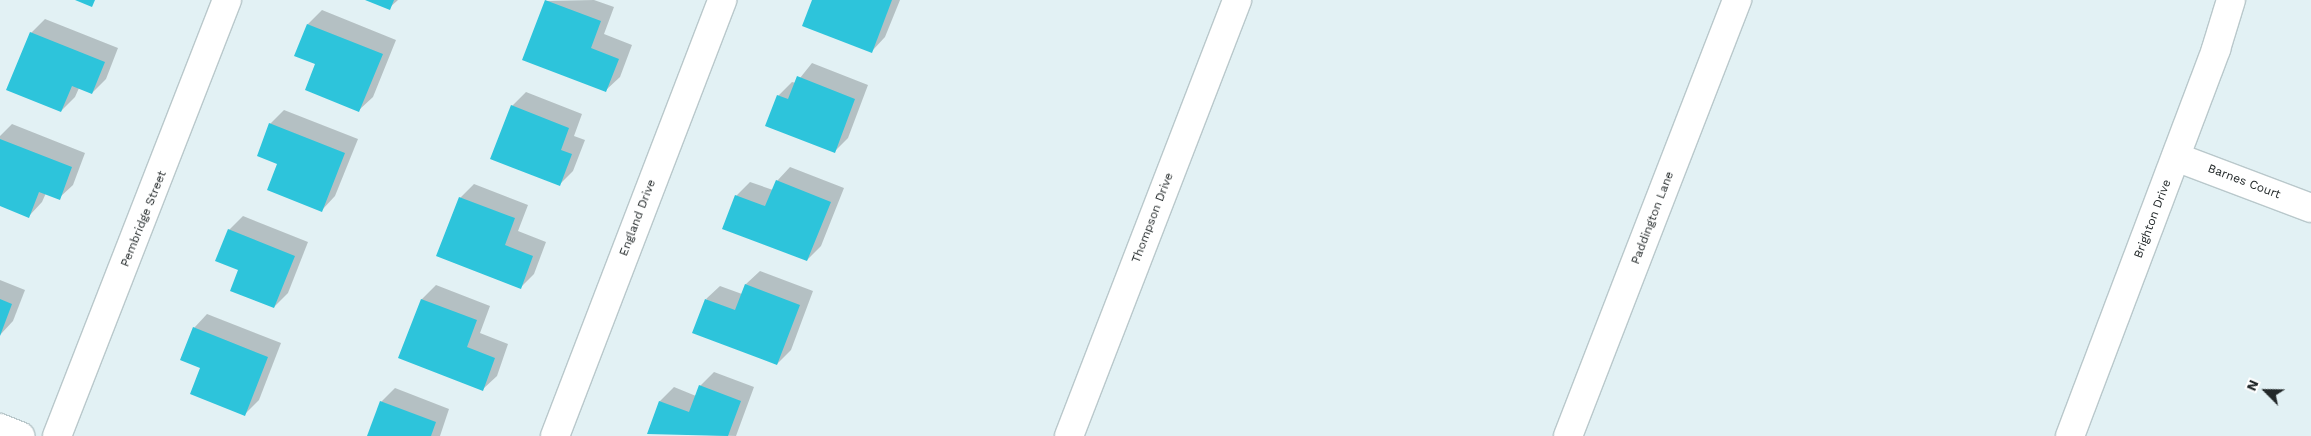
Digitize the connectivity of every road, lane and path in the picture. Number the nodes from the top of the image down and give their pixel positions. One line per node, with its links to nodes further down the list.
1 (227, 0): 10 (street, Pembridge Street)
2 (722, 0): 11 (street, England Drive)
3 (1237, 0): 12 (street, Thompson Drive)
4 (1737, 0): 13 (street, Paddington Lane)
5 (2231, 0): 6 (street, Brighton Drive)
6 (2176, 157): 7 (street, Barnes Court); 14 (street, Brighton Drive)
7 (2311, 208)
8 (0, 428): 9 (street)
9 (20, 436)
10 (57, 436)
11 (555, 436)
12 (1069, 436)
13 (1568, 436)
14 (2070, 436)

